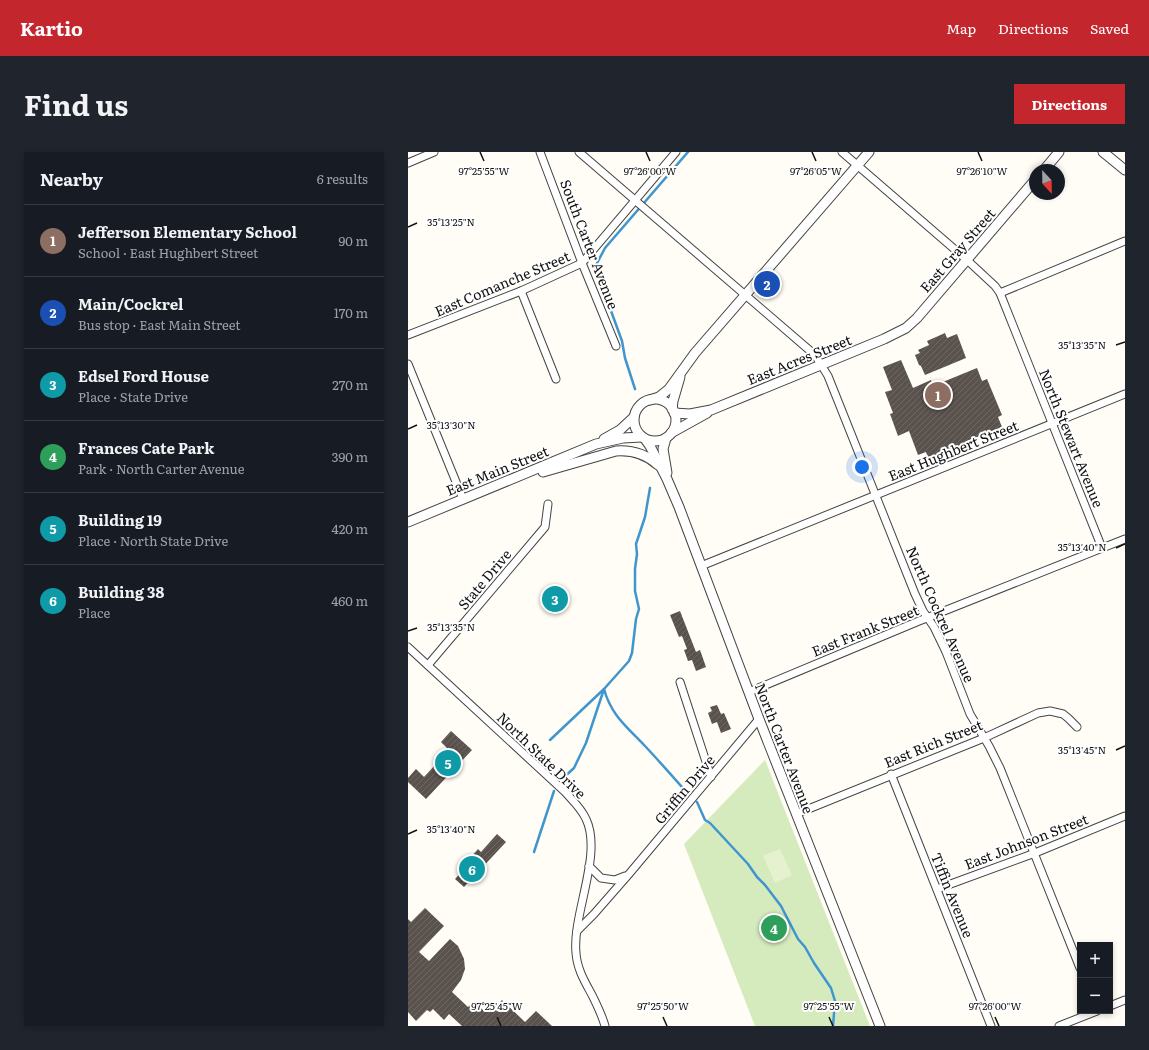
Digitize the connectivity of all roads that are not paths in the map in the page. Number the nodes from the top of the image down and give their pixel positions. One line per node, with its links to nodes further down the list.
1 (434, 152): 9 (street)
2 (540, 152): 17 (street, South Carter Avenue)
3 (579, 152): 14 (street, North Cockrel Avenue)
4 (676, 152): 14 (street, East Comanche Street)
5 (842, 152): 11 (street, North Stewart Avenue)
6 (869, 152): 11 (street)
7 (1060, 152): 10 (street)
8 (1103, 152): 12 (street)
9 (408, 163)
10 (1049, 164)
11 (858, 166): 16 (street, North Stewart Avenue); 20 (street)
12 (1125, 170)
13 (1029, 187): 16 (street, East Gray Street)
14 (637, 201): 17 (street, East Comanche Street); 20 (street, North Cockrel Avenue)
15 (1125, 241): 19 (street)
16 (967, 260): 19 (street, North Stewart Avenue); 21 (street, East Gray Street)
17 (582, 263): 18 (street, East Comanche Street); 23 (street, South Carter Avenue)
18 (521, 291): 22 (street, East Comanche Street); 27 (street)
19 (1000, 294): 33 (street, North Stewart Avenue)
20 (745, 295): 25 (street, North Cockrel Avenue); 26 (street)
21 (897, 334): 25 (street, East Acres Street)
22 (408, 335)
23 (616, 346)
24 (408, 364): 41 (street)
25 (822, 365): 30 (street, East Acres Street); 40 (street, North Cockrel Avenue)
26 (682, 371): 29 (street); 31 (street)
27 (556, 379)
28 (1125, 394): 33 (street, East Hughbert Street)
29 (650, 400): 31 (street); 32 (street)
30 (712, 410): 31 (street, East Acres Street); 34 (street, East Acres Street)
31 (673, 411): 34 (street)
32 (634, 417): 35 (street); 36 (street, East Main Street)
33 (1052, 423): 40 (street, East Hughbert Street); 45 (street, North Stewart Avenue)
34 (669, 435): 35 (street); 38 (street, North Carter Avenue)
35 (643, 438): 36 (street, East Main Street); 37 (street, North Carter Avenue)
36 (596, 444): 39 (street, East Main Street)
37 (661, 468): 38 (street, North Carter Avenue); 39 (street)
38 (667, 479): 46 (street, North Carter Avenue)
39 (502, 484): 41 (street, East Main Street)
40 (876, 495): 46 (street, East Hughbert Street); 47 (street, North Cockrel Avenue)
41 (463, 499): 43 (street, East Main Street)
42 (548, 504): 49 (street, State Drive)
43 (408, 522)
44 (1125, 539): 45 (street, East Frank Street)
45 (1102, 548): 47 (street, East Frank Street)
46 (701, 566): 51 (street, North Carter Avenue)
47 (928, 618): 51 (street, East Frank Street); 54 (street, North Cockrel Avenue)
48 (408, 647): 49 (street, North State Drive)
49 (428, 665): 60 (street, North State Drive)
50 (680, 682): 56 (street)
51 (749, 692): 52 (street, North Carter Avenue)
52 (759, 719): 56 (street, Griffin Drive); 57 (street, North Carter Avenue)
53 (1077, 727): 54 (street, East Rich Street)
54 (984, 738): 55 (street, East Rich Street); 59 (street, North Cockrel Avenue)
55 (891, 774): 57 (street, East Rich Street); 62 (street, Tiffin Avenue)
56 (711, 777): 61 (street, Griffin Drive)
57 (796, 814): 69 (street, North Carter Avenue)
58 (1125, 816): 59 (street, East Johnson Street)
59 (1035, 853): 62 (street, East Johnson Street); 64 (street, North Cockrel Avenue)
60 (589, 866): 61 (street); 63 (street, North State Drive)
61 (629, 874): 63 (street, Griffin Drive)
62 (936, 889): 70 (street, Tiffin Avenue)
63 (577, 931): 68 (street, North State Drive)
64 (1077, 960)
65 (1125, 1000): 66 (street)
66 (1113, 1005)
67 (1089, 1014): 71 (street)
68 (605, 1026)
69 (880, 1026)
70 (991, 1026)
71 (1059, 1026)

